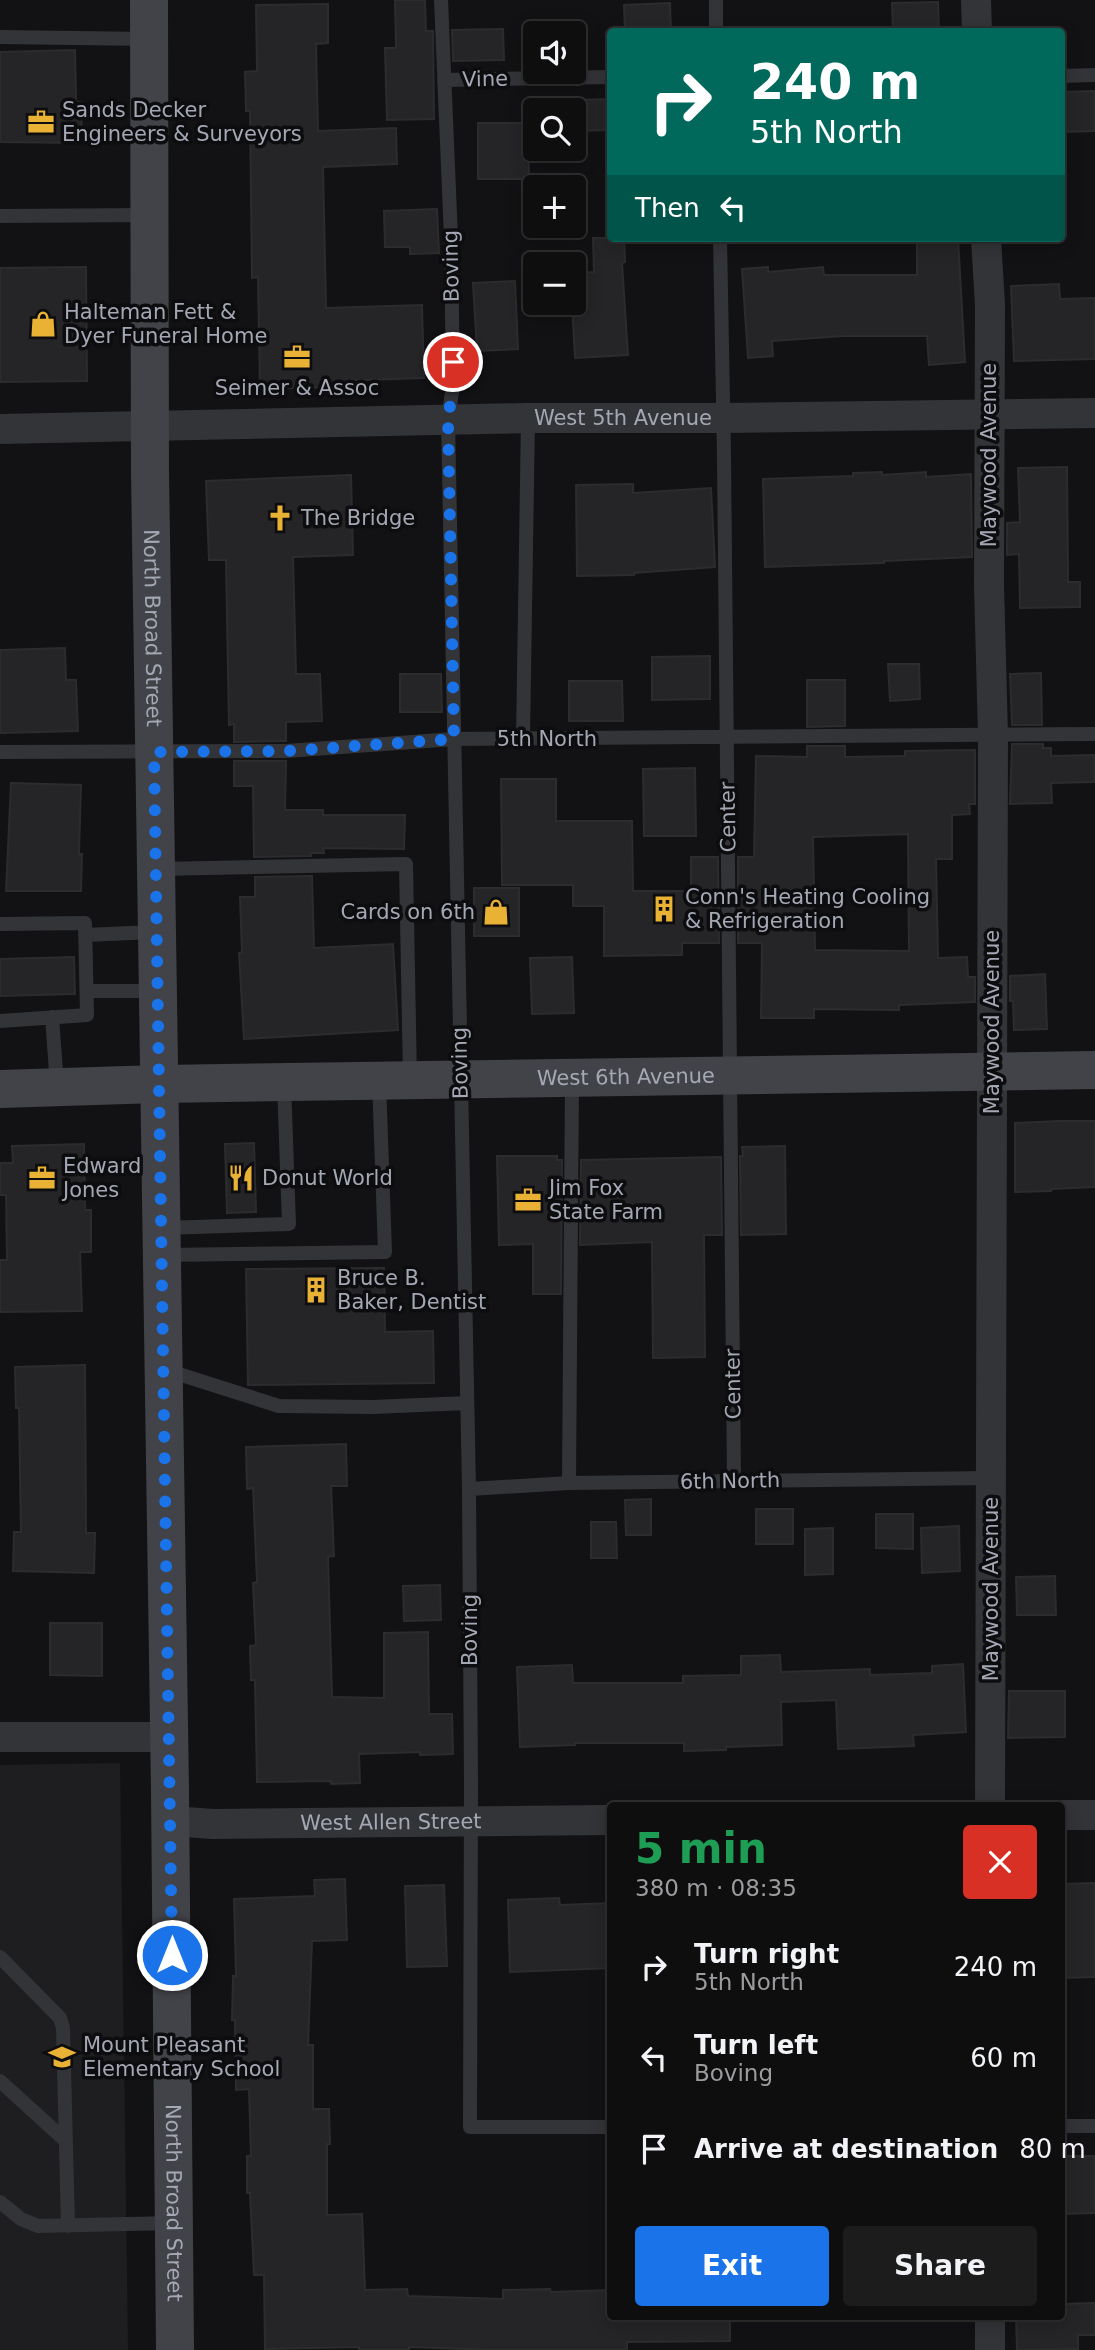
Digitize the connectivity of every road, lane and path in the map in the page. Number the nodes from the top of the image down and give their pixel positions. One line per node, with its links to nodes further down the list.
1 (149, 0): 8 (street, North Broad Street)
2 (441, 0): 12 (lane, Boving)
3 (716, 0): 5 (lane)
4 (976, 0): 6 (street)
5 (716, 28)
6 (977, 28)
7 (0, 37): 8 (lane)
8 (149, 38): 13 (street, North Broad Street)
9 (1088, 75): 10 (lane)
10 (1065, 76)
11 (607, 77): 12 (lane, Vine)
12 (444, 80): 21 (lane, Boving)
13 (149, 215): 14 (lane); 22 (street, North Broad Street)
14 (0, 216)
15 (720, 242): 20 (lane, Center)
16 (986, 242): 17 (street, Maywood Avenue)
17 (989, 413): 18 (street, West 5th Avenue); 20 (street, West 5th Avenue); 25 (street, Maywood Avenue)
18 (1095, 413)
19 (528, 418): 20 (street, West 5th Avenue); 21 (street, West 5th Avenue); 28 (lane)
20 (723, 418): 26 (lane, Center)
21 (448, 419): 22 (street, West 5th Avenue); 27 (lane, Boving)
22 (149, 426): 23 (street, West 5th Avenue); 30 (street, North Broad Street)
23 (0, 429)
24 (1095, 734): 25 (lane, 5th North)
25 (993, 735): 26 (lane, 5th North); 40 (street, Maywood Avenue)
26 (727, 738): 28 (lane, 5th North); 41 (lane, Center)
27 (454, 739): 28 (lane, 5th North); 30 (lane, 5th North); 44 (lane, Boving)
28 (523, 739)
29 (0, 752): 30 (lane, 5th North)
30 (154, 752): 31 (street, North Broad Street)
31 (155, 869): 33 (street, North Broad Street); 43 (lane)
32 (0, 924): 34 (lane)
33 (156, 932): 34 (lane); 35 (street, North Broad Street)
34 (85, 935): 36 (lane)
35 (157, 990): 36 (lane); 46 (street, North Broad Street)
36 (87, 992): 37 (lane)
37 (52, 1017): 38 (lane); 47 (lane)
38 (0, 1021)
39 (1095, 1070): 40 (street, West 6th Avenue)
40 (992, 1072): 41 (street, West 6th Avenue); 52 (street, Maywood Avenue)
41 (730, 1075): 42 (street, West 6th Avenue); 53 (lane, Center)
42 (572, 1077): 44 (street, West 6th Avenue); 54 (lane)
43 (395, 1080): 44 (street, West 6th Avenue); 45 (street, West 6th Avenue); 49 (lane)
44 (460, 1080): 51 (lane, Boving)
45 (284, 1082): 46 (street, West 6th Avenue); 49 (lane)
46 (158, 1084): 47 (street, West 6th Avenue); 49 (street, North Broad Street)
47 (58, 1087): 48 (street, West 6th Avenue)
48 (0, 1089)
49 (162, 1241): 50 (street, North Broad Street)
50 (164, 1369): 51 (lane); 57 (street, North Broad Street)
51 (467, 1402): 55 (lane, Boving)
52 (991, 1478): 53 (lane, 6th North); 58 (street, Maywood Avenue)
53 (734, 1481): 54 (lane, 6th North)
54 (569, 1483): 55 (lane, 6th North)
55 (468, 1489): 63 (lane, Boving)
56 (0, 1737): 57 (street)
57 (169, 1737): 62 (street, North Broad Street)
58 (990, 1802)
59 (1065, 1815): 60 (street)
60 (1095, 1815)
61 (607, 1820): 63 (street, West Allen Street)
62 (171, 1821): 63 (street, West Allen Street); 71 (street, North Broad Street)
63 (469, 1822): 68 (lane, Boving)
64 (0, 1957): 69 (lane)
65 (0, 2081): 69 (lane)
66 (1065, 2126): 67 (lane)
67 (1095, 2126)
68 (607, 2127)
69 (66, 2141): 72 (lane)
70 (0, 2202): 72 (lane)
71 (173, 2223): 72 (lane); 74 (street, North Broad Street)
72 (68, 2226)
73 (990, 2320): 75 (street)
74 (176, 2350)
75 (990, 2350)

